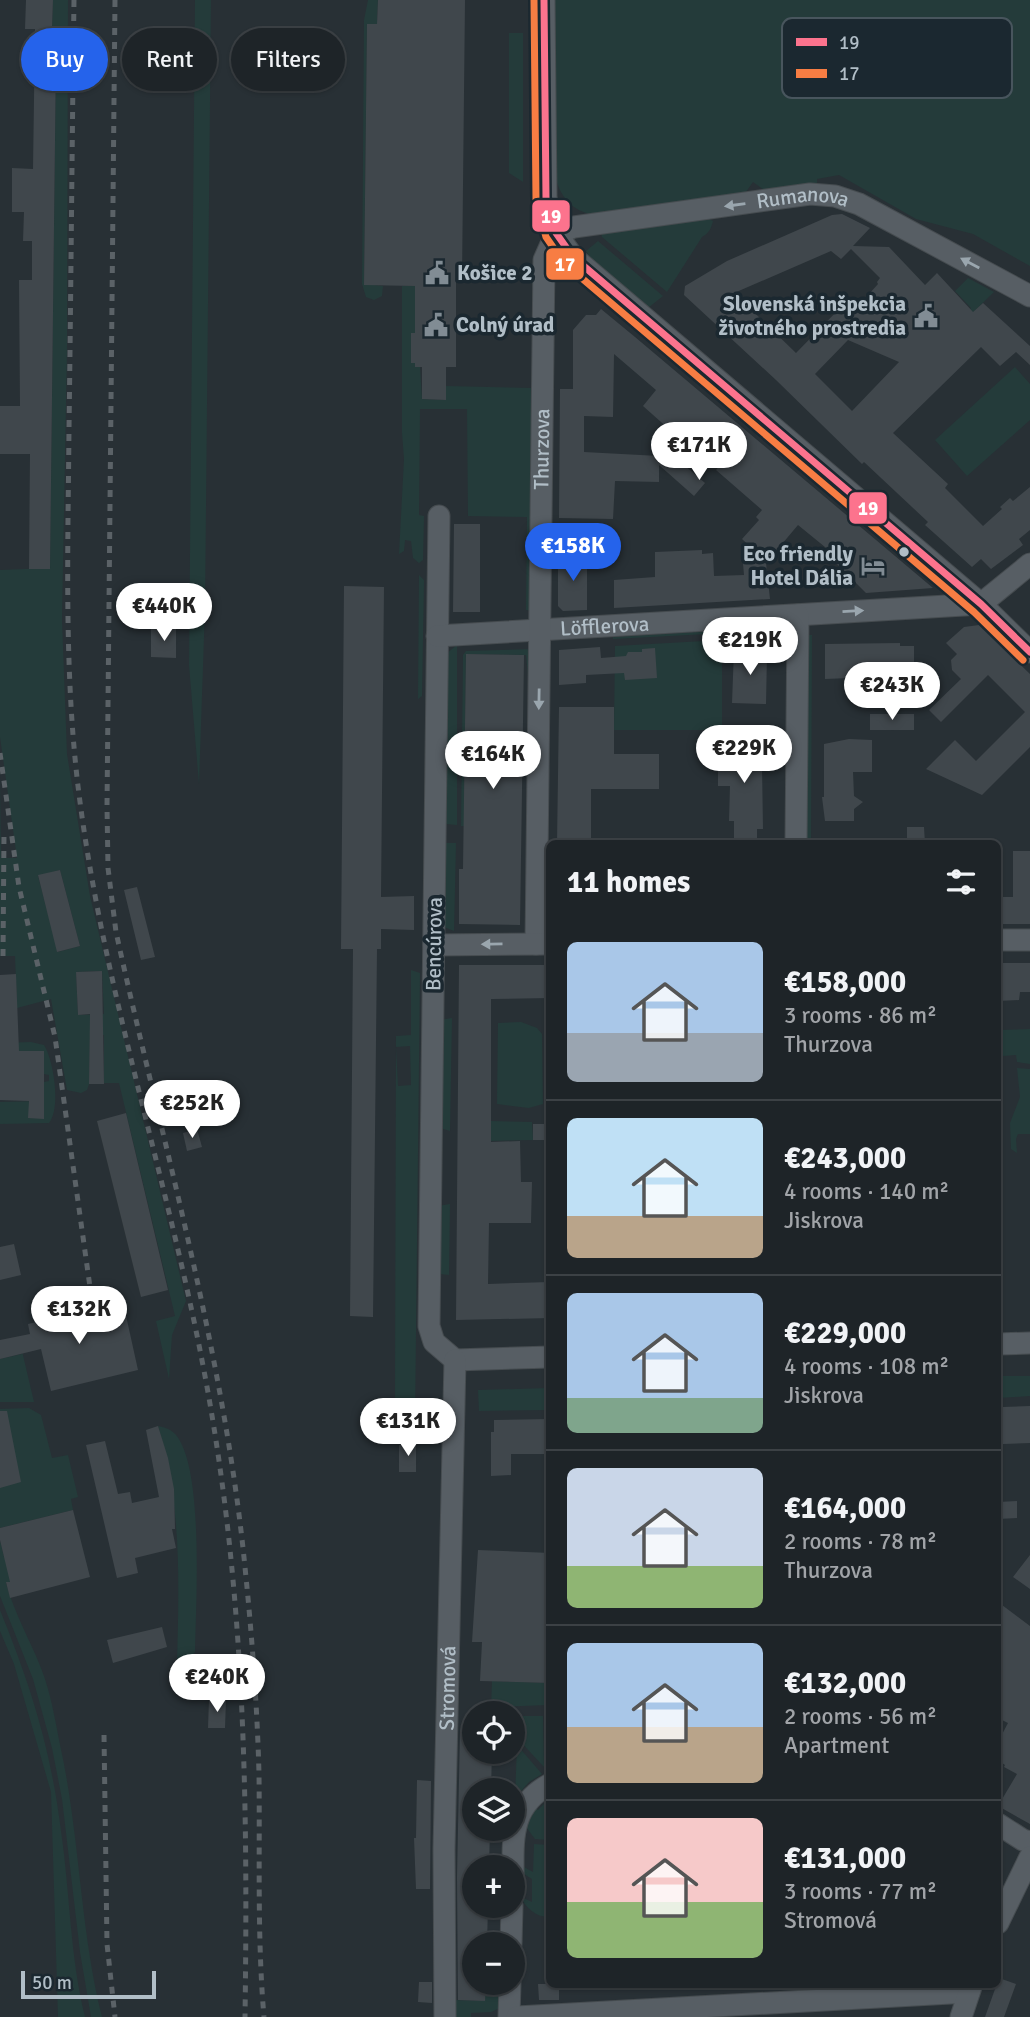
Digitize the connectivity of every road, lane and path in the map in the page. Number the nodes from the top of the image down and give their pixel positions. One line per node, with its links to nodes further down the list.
1 (544, 0): 2 (street)
2 (556, 233): 3 (street, Rumanova, one-way to 2); 6 (street); 8 (street, Thurzova)
3 (1030, 296)
4 (439, 516): 9 (street, Bencúrova)
5 (1030, 564): 6 (street)
6 (981, 604): 7 (street, Löfflerova, one-way to 6); 10 (street)
7 (798, 615): 8 (street, Löfflerova); 11 (street)
8 (540, 631): 9 (street, Löfflerova); 14 (street, Thurzova, one-way to 14)
9 (437, 636): 15 (street, Bencúrova)
10 (1030, 652)
11 (796, 840)
12 (1001, 940): 13 (street)
13 (1030, 940)
14 (543, 944): 15 (street, one-way to 15)
15 (434, 945): 19 (street, Bencúrova)
16 (1030, 1343): 17 (street)
17 (1001, 1344)
18 (546, 1357): 19 (street)
19 (455, 1360): 28 (street, Stromová)
20 (546, 1787): 23 (street)
21 (1001, 1826): 22 (street)
22 (1030, 1842)
23 (514, 1855)
24 (1030, 1857): 25 (street)
25 (1001, 1917)
26 (971, 1988): 30 (street); 31 (street)
27 (510, 1995): 29 (street)
28 (445, 2017)
29 (509, 2017)
30 (517, 2017)
31 (961, 2017)

